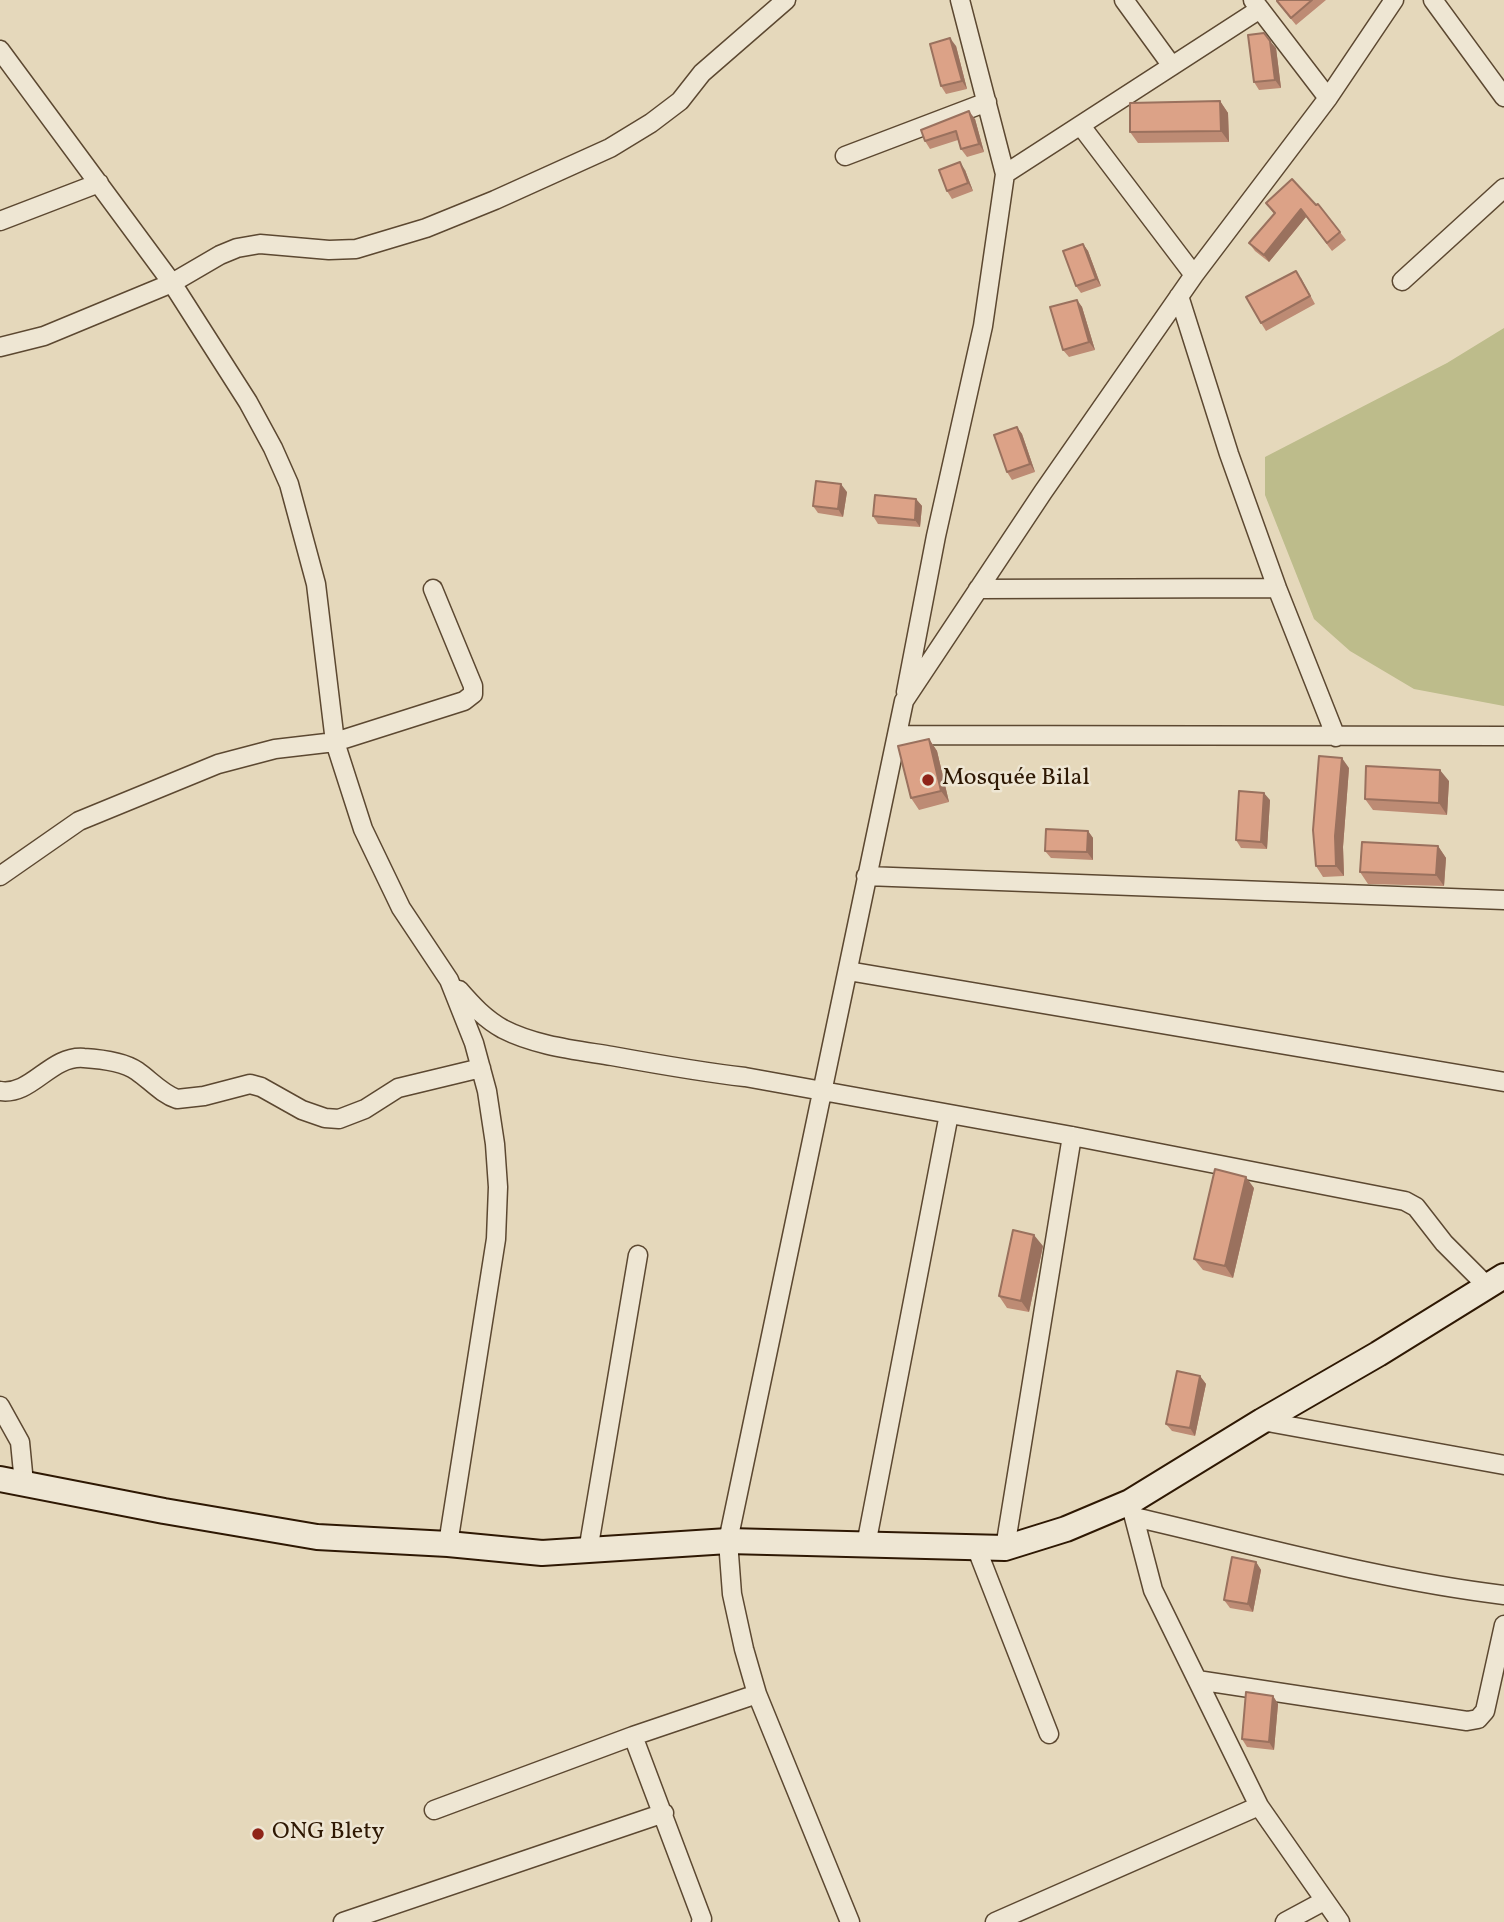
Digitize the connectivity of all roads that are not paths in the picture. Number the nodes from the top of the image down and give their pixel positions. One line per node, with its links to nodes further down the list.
1 (786, 0): 20 (street)
2 (960, 0): 11 (street)
3 (1124, 0): 8 (street)
4 (1394, 0): 10 (street)
5 (1433, 0): 9 (street)
6 (1257, 5): 8 (street); 10 (street)
7 (0, 50): 15 (street)
8 (1172, 66): 12 (street)
9 (1504, 97)
10 (1328, 98): 18 (street)
11 (987, 102): 13 (street); 14 (street)
12 (1080, 126): 14 (street); 18 (street)
13 (845, 156)
14 (1005, 174): 26 (street)
15 (99, 183): 17 (street); 20 (street)
16 (1504, 188): 19 (street)
17 (0, 220)
18 (1194, 275): 21 (street)
19 (1402, 281)
20 (172, 283): 22 (street); 30 (street)
21 (1179, 296): 23 (street); 25 (street)
22 (0, 347)
23 (1277, 588): 25 (street); 29 (street)
24 (433, 589): 30 (street)
25 (978, 589): 26 (street)
26 (904, 701): 27 (street)
27 (897, 735): 29 (street); 32 (street)
28 (1504, 736): 29 (street)
29 (1336, 737)
30 (335, 743): 31 (street); 35 (street)
31 (0, 876)
32 (866, 876): 33 (street); 34 (street)
33 (1504, 900)
34 (848, 971): 37 (street); 39 (street)
35 (449, 980): 36 (street); 39 (street)
36 (481, 1068): 38 (street); 50 (street)
37 (1504, 1082)
38 (0, 1091)
39 (821, 1091): 40 (street); 49 (street)
40 (949, 1114): 41 (street); 51 (street)
41 (1072, 1136): 43 (street); 53 (street)
42 (638, 1255): 54 (street)
43 (1496, 1281): 45 (main road)
44 (0, 1406): 47 (street)
45 (1262, 1421): 46 (street); 48 (main road)
46 (1504, 1465)
47 (12, 1481): 50 (main road)
48 (1132, 1509): 53 (main road); 55 (street); 57 (street)
49 (728, 1541): 51 (main road); 54 (main road); 58 (street)
50 (448, 1544): 54 (main road)
51 (866, 1545): 52 (main road)
52 (976, 1547): 53 (main road); 59 (street)
53 (1005, 1548)
54 (588, 1551)
55 (1504, 1595)
56 (1504, 1625): 57 (street)
57 (1197, 1681): 61 (street)
58 (757, 1694): 60 (street); 67 (street)
59 (1049, 1734)
60 (633, 1736): 62 (street); 63 (street)
61 (1259, 1806): 64 (street); 68 (street)
62 (434, 1810)
63 (664, 1813): 65 (street); 66 (street)
64 (1324, 1900): 69 (street); 70 (street)
65 (343, 1922)
66 (701, 1922)
67 (850, 1922)
68 (995, 1922)
69 (1285, 1922)
70 (1339, 1922)

